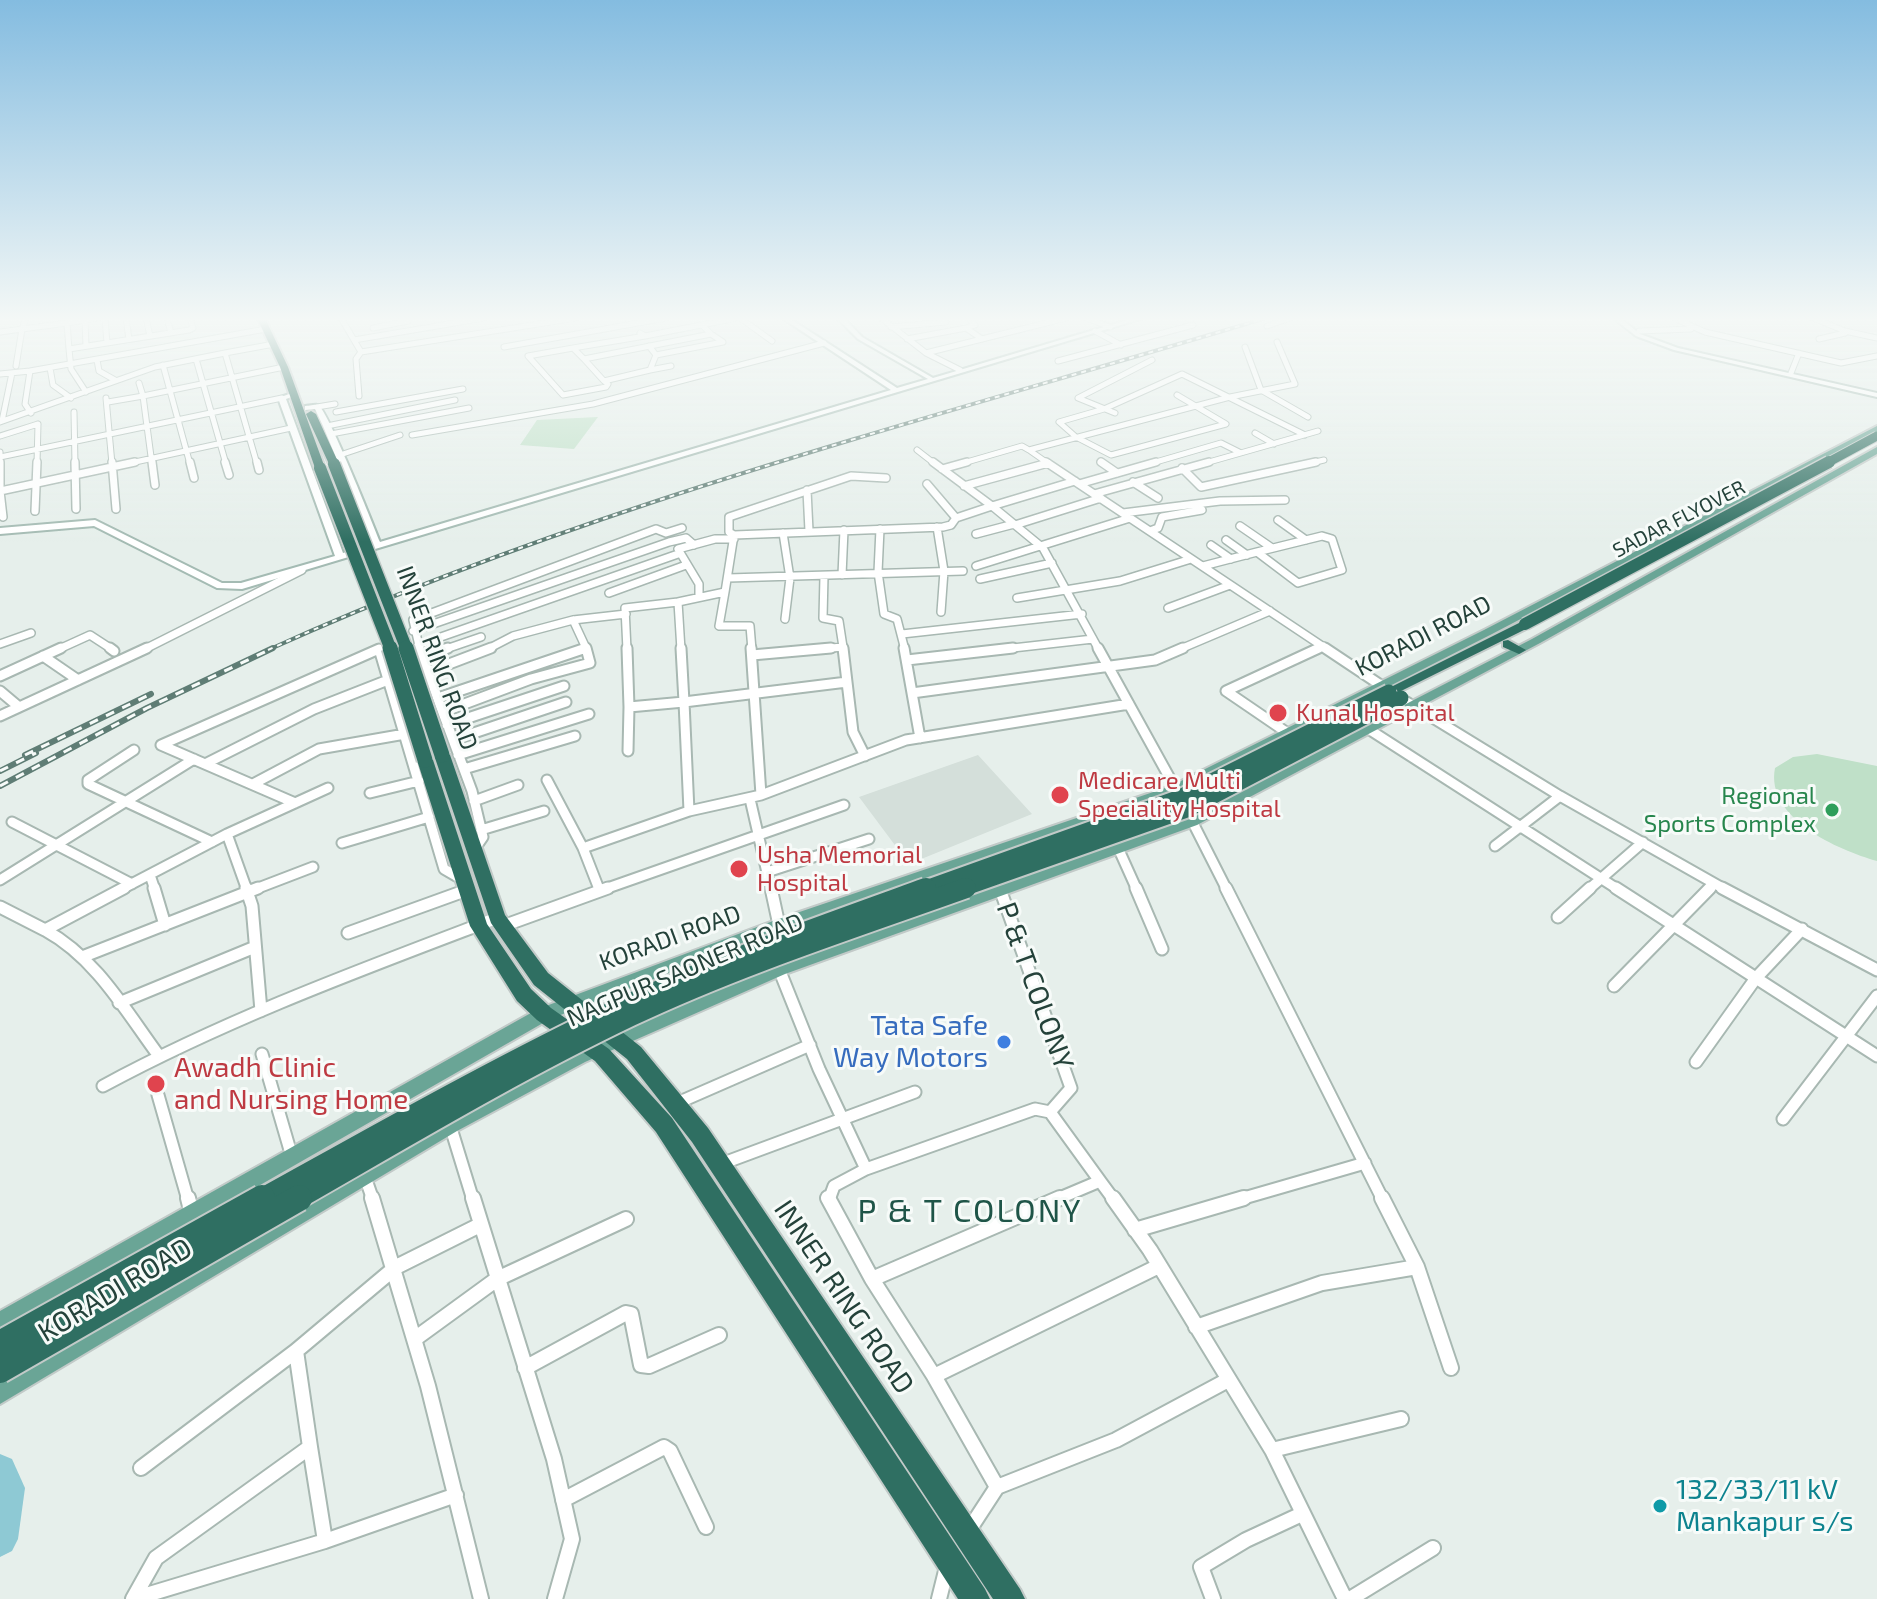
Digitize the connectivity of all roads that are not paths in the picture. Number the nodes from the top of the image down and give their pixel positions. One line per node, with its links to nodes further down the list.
1 (24, 393): 25 (street); 45 (street)
2 (64, 393): 30 (street)
3 (103, 393): 28 (street)
4 (142, 393): 26 (street)
5 (159, 393): 26 (street)
6 (172, 393): 47 (street)
7 (204, 393): 42 (street)
8 (238, 393): 33 (street)
9 (304, 393): 37 (highway, INNER RING ROAD)
10 (359, 393): 27 (street)
11 (443, 393): 43 (street)
12 (561, 393): 23 (street)
13 (586, 393): 23 (street)
14 (635, 393): 35 (street)
15 (882, 393): 127 (street)
16 (1088, 393): 39 (street)
17 (1139, 393): 39 (street)
18 (1220, 393): 29 (street)
19 (1249, 393): 29 (street)
20 (1266, 393): 46 (street)
21 (86, 394): 30 (street)
22 (295, 394): 31 (street); 209 (highway, INNER RING ROAD, bridge)
23 (577, 395): 35 (street)
24 (1177, 395): 36 (street)
25 (2, 396): 48 (street)
26 (143, 396): 28 (street); 51 (street)
27 (359, 396)
28 (108, 397): 57 (street)
29 (1230, 397): 36 (street); 60 (street)
30 (71, 398): 34 (street)
31 (282, 398): 33 (street); 52 (street)
32 (455, 400): 49 (street)
33 (242, 405): 42 (street); 63 (street)
34 (49, 406): 40 (street); 45 (street)
35 (584, 406): 59 (street)
36 (1196, 406): 64 (street); 64 (street)
37 (313, 408): 43 (street); 54 (street); 76 (highway, INNER RING ROAD)
38 (469, 408): 54 (street)
39 (1104, 409): 44 (street); 64 (street)
40 (59, 410)
41 (74, 412): 65 (street)
42 (210, 412): 47 (street); 66 (street)
43 (336, 412): 49 (street)
44 (1115, 413)
45 (27, 414): 48 (street); 50 (street)
46 (1308, 417)
47 (178, 419): 51 (street); 72 (street)
48 (1, 422)
49 (343, 423): 54 (street)
50 (38, 424): 61 (street); 68 (street)
51 (147, 426): 57 (street); 75 (street)
52 (291, 428): 63 (street); 133 (street)
53 (1877, 429): 101 (main road, KORADI ROAD)
54 (329, 430): 76 (street)
55 (1318, 431): 60 (street)
56 (1255, 433): 67 (street)
57 (112, 434): 65 (street); 80 (street)
58 (400, 435): 76 (street)
59 (412, 435)
60 (1305, 435): 67 (street)
61 (0, 436)
62 (1877, 436): 165 (highway, SADAR FLYOVER, bridge)
63 (249, 437): 66 (street); 83 (street)
64 (1076, 437): 70 (street)
65 (74, 442): 68 (street); 85 (street)
66 (219, 443): 72 (street); 86 (street)
67 (1274, 444): 73 (street)
68 (38, 449): 74 (street); 91 (street)
69 (917, 450): 82 (street)
70 (1029, 450): 79 (street); 82 (street)
71 (1874, 450): 108 (main road); 165 (highway, SADAR FLYOVER)
72 (186, 451): 75 (street); 87 (street)
73 (1239, 452): 81 (street); 84 (street)
74 (1, 455): 96 (street)
75 (150, 457): 80 (street); 93 (street)
76 (337, 460): 127 (street); 209 (highway, INNER RING ROAD, bridge)
77 (1324, 460): 81 (street)
78 (1101, 462): 84 (street)
79 (1048, 463): 89 (street); 94 (street)
80 (111, 465): 85 (street); 103 (street)
81 (1182, 468): 90 (street)
82 (942, 469): 94 (street)
83 (259, 470)
84 (1117, 473): 89 (street)
85 (74, 474): 91 (street); 102 (street)
86 (229, 475)
87 (194, 478)
88 (886, 478): 95 (street)
89 (1077, 482): 97 (street); 100 (street)
90 (1133, 482): 97 (street); 98 (street)
91 (35, 484): 96 (street); 105 (street)
92 (927, 484): 109 (street)
93 (155, 485)
94 (964, 486): 100 (street)
95 (807, 490): 118 (street); 122 (street)
96 (0, 491): 107 (street)
97 (1097, 496): 106 (street); 111 (street)
98 (1158, 498)
99 (1285, 500): 106 (street)
100 (992, 506): 109 (street); 111 (street)
101 (1732, 506): 108 (main road); 170 (main road, KORADI ROAD)
102 (76, 509)
103 (116, 509)
104 (1202, 510): 119 (street)
105 (35, 511)
106 (1127, 515): 119 (street); 128 (street)
107 (3, 517)
108 (1761, 517): 165 (main road)
109 (956, 518): 113 (street)
110 (1278, 520): 124 (street)
111 (1015, 524): 121 (street); 128 (street)
112 (1240, 526): 129 (street)
113 (937, 527): 115 (street); 141 (street)
114 (682, 528): 164 (street)
115 (880, 529): 116 (street); 143 (street)
116 (844, 530): 118 (street); 144 (street)
117 (0, 531): 140 (street)
118 (809, 531): 120 (street)
119 (1150, 531): 134 (street)
120 (783, 533): 122 (street); 147 (street)
121 (976, 534)
122 (734, 537): 125 (street); 146 (street)
123 (1226, 540): 132 (street)
124 (1306, 540): 129 (street); 130 (street)
125 (694, 545): 131 (street); 164 (street)
126 (1211, 545): 135 (street)
127 (377, 546): 133 (street)
128 (1043, 548): 136 (street); 138 (street)
129 (1272, 548): 130 (street)
130 (1256, 552): 132 (street)
131 (678, 554): 137 (street); 149 (street)
132 (1247, 555): 135 (street)
133 (340, 558): 140 (street)
134 (1191, 559): 139 (street); 151 (street)
135 (1231, 559): 139 (street)
136 (1052, 563): 148 (street); 151 (street)
137 (686, 565): 153 (street); 154 (street)
138 (976, 566)
139 (1203, 566): 150 (street)
140 (302, 570): 184 (street)
141 (944, 571): 142 (street); 143 (street); 160 (street)
142 (963, 571)
143 (878, 572): 144 (street); 167 (street)
144 (842, 575): 145 (street)
145 (824, 576): 147 (street); 174 (street)
146 (728, 578): 147 (street); 152 (street)
147 (790, 578): 162 (street)
148 (980, 579)
149 (599, 583): 153 (street); 172 (street)
150 (1230, 585): 157 (street); 159 (street)
151 (1067, 590): 155 (street); 161 (street)
152 (725, 592): 154 (street); 177 (street)
153 (609, 593): 158 (street)
154 (699, 597): 156 (street)
155 (1017, 598)
156 (678, 602): 158 (street); 194 (street)
157 (1168, 608)
158 (626, 611): 163 (street); 197 (street)
159 (1270, 611): 173 (street); 181 (street)
160 (941, 612)
161 (1082, 614): 167 (street); 169 (street)
162 (785, 619)
163 (573, 620): 175 (street); 183 (street)
164 (413, 631): 172 (street)
165 (1532, 632): 170 (highway, SADAR FLYOVER)
166 (31, 633): 171 (street)
167 (902, 634): 180 (street)
168 (481, 637): 179 (street)
169 (1093, 639): 180 (street); 181 (street)
170 (1504, 641): 191 (highway, NAGPUR SAONER ROAD); 191 (highway, NAGPUR SAONER ROAD); 191 (main road, KORADI ROAD)
171 (0, 644)
172 (418, 645): 179 (street)
173 (1323, 646): 191 (street); 204 (street)
174 (843, 647): 177 (street); 186 (street)
175 (586, 648): 192 (street); 198 (street)
176 (114, 651): 178 (street)
177 (752, 655): 190 (street)
178 (43, 656): 182 (street); 184 (street)
179 (422, 657): 183 (street)
180 (907, 660): 189 (street)
181 (1109, 669): 189 (street); 195 (street)
182 (2, 672)
183 (428, 672): 192 (street)
184 (78, 680): 196 (street)
185 (388, 680): 203 (street); 211 (street); 212 (street)
186 (847, 682): 190 (street); 210 (street)
187 (564, 686): 201 (street)
188 (0, 691): 196 (street)
189 (912, 693): 206 (street)
190 (754, 694): 194 (street); 221 (street)
191 (1396, 695): 202 (main road, KORADI ROAD); 204 (main road, KORADI ROAD); 222 (street); 318 (highway, NAGPUR SAONER ROAD, bridge); 322 (highway, NAGPUR SAONER ROAD, bridge)
192 (438, 698): 198 (street)
193 (566, 702): 209 (street)
194 (684, 702): 197 (street); 229 (street)
195 (1129, 704): 206 (street); 219 (street)
196 (19, 707): 200 (street)
197 (629, 707): 208 (street)
198 (443, 712): 201 (street)
199 (589, 714): 209 (street)
200 (0, 716)
201 (447, 725): 209 (street)
202 (1370, 730): 231 (main road, KORADI ROAD); 233 (street)
203 (405, 734): 215 (street); 216 (street)
204 (1289, 734): 219 (main road, KORADI ROAD)
205 (575, 736): 213 (street)
206 (920, 738): 210 (street)
207 (134, 750): 225 (street)
208 (628, 751)
209 (444, 752): 213 (street); 244 (highway, INNER RING ROAD); 253 (highway, INNER RING ROAD)
210 (865, 756): 221 (street)
211 (194, 759): 212 (street); 225 (street)
212 (205, 764): 216 (street)
213 (464, 769): 224 (street)
214 (547, 780): 243 (street)
215 (419, 781): 220 (street); 230 (street)
216 (253, 784): 226 (street)
217 (518, 785): 224 (street)
218 (328, 788): 226 (street)
219 (1176, 789): 231 (street); 260 (main road, KORADI ROAD)
220 (370, 793)
221 (761, 795): 223 (street)
222 (1560, 796): 233 (street); 239 (street)
223 (750, 799): 229 (street); 236 (street)
224 (474, 801): 234 (street)
225 (124, 802): 238 (street); 241 (street)
226 (295, 803): 235 (street)
227 (844, 805): 236 (street)
228 (544, 811): 234 (street)
229 (689, 811): 243 (street)
230 (429, 817): 240 (street); 253 (street)
231 (1192, 821): 245 (main road, KORADI ROAD); 298 (street)
232 (12, 822): 241 (street)
233 (1518, 826): 242 (street); 250 (street)
234 (481, 830): 244 (street)
235 (227, 834): 238 (street); 256 (street)
236 (759, 838): 247 (street); 254 (street)
237 (869, 839): 247 (street)
238 (212, 842): 248 (street)
239 (1643, 842): 250 (street); 252 (street)
240 (342, 843)
241 (56, 844): 249 (street); 251 (street)
242 (1495, 846)
243 (583, 848): 254 (street)
244 (474, 850): 259 (highway, INNER RING ROAD)
245 (1119, 850): 255 (main road, KORADI ROAD); 268 (street)
246 (313, 867): 256 (street)
247 (767, 872): 260 (street)
248 (150, 875): 251 (street); 261 (street)
249 (0, 880)
250 (1601, 880): 258 (street); 263 (street)
251 (132, 884): 265 (street)
252 (1714, 884): 263 (street); 264 (street)
253 (465, 885): 262 (highway, INNER RING ROAD); 266 (street)
254 (599, 889): 259 (street)
255 (1000, 889): 269 (main road, KORADI ROAD); 293 (street, P & T COLONY)
256 (248, 893): 261 (street); 267 (street)
257 (0, 907): 265 (street)
258 (1558, 917)
259 (500, 922): 262 (street); 277 (highway, INNER RING ROAD)
260 (786, 922): 269 (main road); 277 (main road, KORADI ROAD)
261 (165, 925): 270 (street)
262 (479, 926): 278 (street); 279 (highway, INNER RING ROAD)
263 (1675, 926): 273 (street); 274 (street)
264 (1802, 929): 272 (street); 273 (street)
265 (45, 930): 270 (street)
266 (348, 933)
267 (255, 947): 276 (street); 278 (street)
268 (1162, 949)
269 (819, 954): 271 (main road, KORADI ROAD)
270 (82, 957): 276 (street)
271 (779, 969): 282 (main road, KORADI ROAD); 283 (street)
272 (1877, 970)
273 (1756, 978): 281 (street); 287 (street)
274 (1614, 986)
275 (1877, 996): 281 (street)
276 (119, 1003): 285 (street)
277 (571, 1003): 279 (main road, KORADI ROAD); 282 (highway, INNER RING ROAD)
278 (261, 1011): 285 (street)
279 (544, 1014): 280 (main road, KORADI ROAD); 282 (highway, INNER RING ROAD)
280 (515, 1031): 288 (main road); 297 (main road, KORADI ROAD)
281 (1846, 1036): 286 (street); 295 (street)
282 (605, 1044): 288 (main road, KORADI ROAD); 292 (highway, INNER RING ROAD); 338 (highway)
283 (810, 1045): 292 (street); 294 (street)
284 (262, 1054): 297 (street)
285 (159, 1056): 289 (street)
286 (1877, 1056)
287 (1696, 1062)
288 (550, 1072): 296 (main road, KORADI ROAD)
289 (103, 1086)
290 (915, 1092): 294 (street)
291 (158, 1095): 303 (street)
292 (675, 1104): 299 (highway, INNER RING ROAD)
293 (1050, 1112): 300 (street); 302 (street)
294 (842, 1119): 299 (street); 300 (street)
295 (1783, 1119)
296 (450, 1125): 301 (main road, KORADI ROAD); 305 (street)
297 (292, 1157): 303 (main road, KORADI ROAD)
298 (1365, 1163): 306 (street); 310 (street)
299 (721, 1164): 335 (highway, INNER RING ROAD)
300 (866, 1169): 312 (street)
301 (365, 1177): 309 (street); 313 (main road, KORADI ROAD)
302 (1100, 1181): 306 (street); 312 (street)
303 (192, 1214): 307 (main road, KORADI ROAD)
304 (626, 1219): 311 (street)
305 (480, 1225): 309 (street); 311 (street)
306 (1135, 1230): 308 (street)
307 (108, 1261): 313 (main road); 314 (main road, KORADI ROAD)
308 (1159, 1266): 315 (street); 323 (street)
309 (396, 1267): 317 (street); 319 (street)
310 (1417, 1267): 315 (street); 321 (street)
311 (497, 1279): 317 (street); 320 (street)
312 (872, 1279): 323 (street)
313 (129, 1314): 325 (main road, KORADI ROAD)
314 (0, 1323)
315 (1196, 1327): 324 (street)
316 (719, 1335): 320 (street)
317 (416, 1338): 331 (street)
318 (0, 1344)
319 (296, 1351): 327 (street); 329 (street)
320 (525, 1368): 332 (street)
321 (1451, 1368)
322 (0, 1370)
323 (934, 1376): 330 (street)
324 (1228, 1380): 328 (street); 330 (street)
325 (0, 1393)
326 (1401, 1419): 328 (street)
327 (310, 1447): 336 (street); 336 (street)
328 (1272, 1450): 333 (street)
329 (141, 1468)
330 (997, 1487): 335 (street)
331 (456, 1495): 336 (street); 339 (street)
332 (563, 1500): 334 (street); 340 (street)
333 (1302, 1514): 344 (street); 345 (street)
334 (706, 1527)
335 (966, 1534): 343 (highway, INNER RING ROAD)
336 (325, 1541)
337 (1433, 1548): 345 (street)
338 (949, 1560): 341 (street); 342 (highway)
339 (481, 1599)
340 (555, 1599)
341 (939, 1599)
342 (975, 1599)
343 (1010, 1599)
344 (1213, 1599)
345 (1348, 1599)

